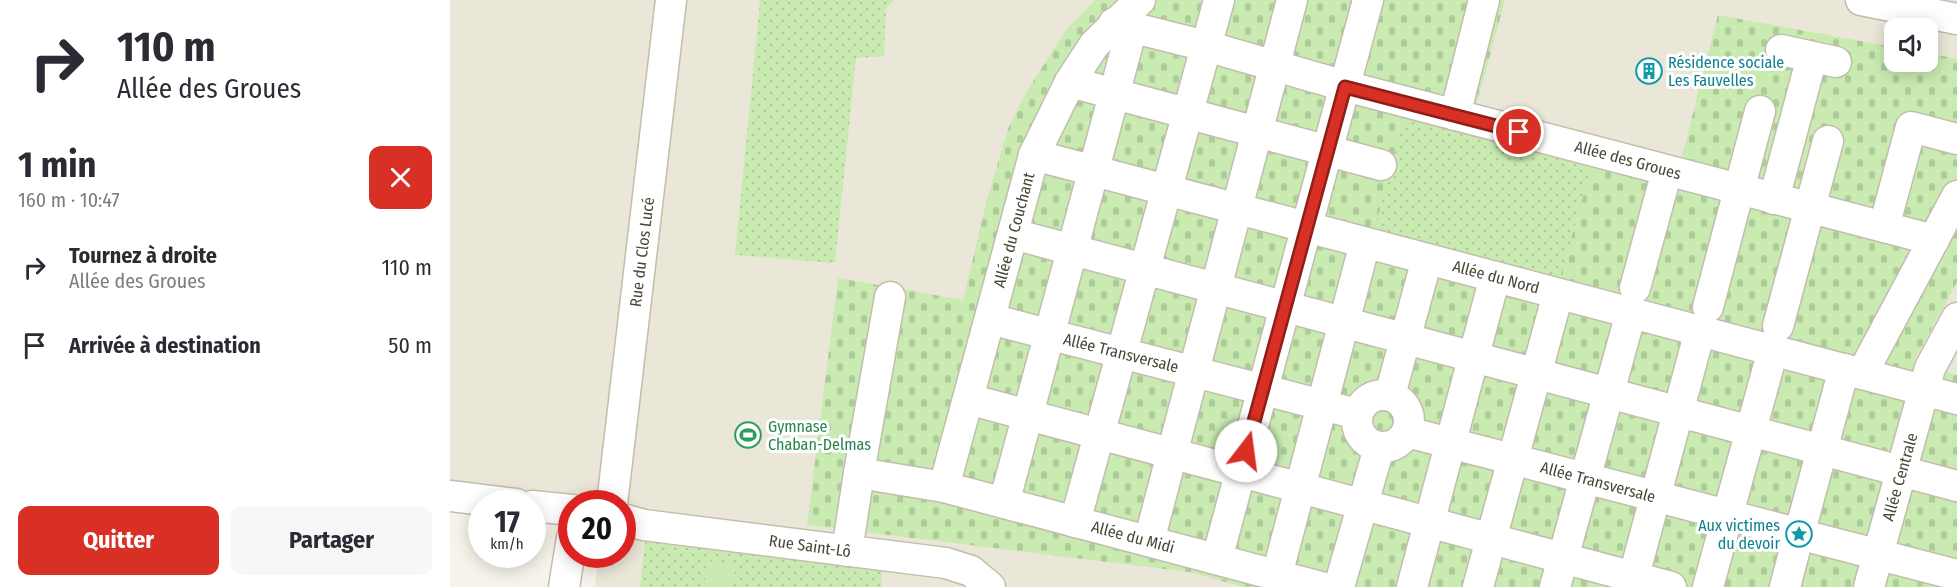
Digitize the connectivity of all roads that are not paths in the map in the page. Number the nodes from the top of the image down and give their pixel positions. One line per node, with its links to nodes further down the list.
1 (671, 0): 84 (street, Rue du Clos Lucé)
2 (1140, 0): 9 (street, Allée du Couchant)
3 (1219, 0): 10 (street)
4 (1292, 0): 12 (street)
5 (1368, 0): 14 (street)
6 (1484, 0): 18 (street)
7 (1861, 0): 8 (street)
8 (1957, 19)
9 (1123, 26): 10 (street, Allée des Groues); 13 (street, Allée du Couchant); 15 (street)
10 (1206, 46): 12 (street, Allée des Groues); 17 (street)
11 (1781, 50): 30 (street)
12 (1274, 67): 14 (street, Allée des Groues); 19 (street)
13 (1070, 82): 15 (street); 23 (street, Allée du Couchant)
14 (1345, 87): 18 (street, Allée des Groues); 22 (street)
15 (1114, 94): 17 (street); 25 (street)
16 (1760, 111): 27 (street)
17 (1187, 114): 19 (street); 28 (street)
18 (1455, 116): 26 (street, Allée des Groues)
19 (1257, 132): 22 (street); 32 (street)
20 (1957, 140): 34 (street)
21 (1828, 141): 31 (street)
22 (1327, 151): 24 (street); 33 (street)
23 (1034, 155): 25 (street, Allée du Nord); 35 (street, Allée du Couchant)
24 (1381, 165)
25 (1093, 171): 28 (street, Allée du Nord); 38 (street)
26 (1667, 171): 27 (street, Allée des Groues); 45 (street)
27 (1739, 189): 30 (street, Allée des Groues); 49 (street)
28 (1166, 190): 32 (street, Allée du Nord); 40 (street)
29 (1957, 196): 36 (street)
30 (1774, 199): 31 (street, Allée des Groues)
31 (1809, 208): 34 (street, Allée des Groues); 52 (street)
32 (1236, 209): 33 (street, Allée du Nord); 42 (street)
33 (1306, 227): 37 (street, Allée du Nord); 46 (street)
34 (1884, 227): 36 (street, Allée des Groues)
35 (1013, 234): 38 (street); 48 (street, Allée du Couchant)
36 (1934, 240): 57 (street)
37 (1365, 243): 39 (street, Allée du Nord); 50 (street)
38 (1072, 250): 40 (street); 51 (street)
39 (1427, 259): 41 (street, Allée du Nord); 53 (street)
40 (1145, 269): 42 (street); 54 (street)
41 (1495, 277): 43 (street, Allée du Nord); 55 (street)
42 (1216, 288): 46 (street); 56 (street)
43 (1558, 294): 45 (street, Allée du Nord); 58 (street)
44 (890, 297): 78 (street)
45 (1633, 300): 49 (street, Allée du Nord); 61 (street)
46 (1285, 307): 50 (street); 60 (street)
47 (1957, 318): 59 (street, Allée Centrale)
48 (990, 319): 51 (street, Allée Transversale); 63 (street, Allée du Couchant)
49 (1703, 319): 52 (street, Allée du Nord); 66 (street)
50 (1344, 322): 53 (street); 65 (street)
51 (1050, 334): 54 (street, Allée Transversale); 67 (street)
52 (1775, 338): 57 (street, Allée du Nord); 69 (street)
53 (1405, 339): 55 (street); 62 (street)
54 (1122, 353): 56 (street, Allée Transversale); 71 (street)
55 (1473, 357): 58 (street); 72 (street)
56 (1194, 371): 60 (street, Allée Transversale); 75 (street)
57 (1853, 372): 59 (street, Allée du Nord); 74 (street)
58 (1536, 374): 61 (street); 76 (street)
59 (1927, 379): 64 (street, Allée du Nord); 77 (street, Allée Centrale)
60 (1263, 389): 65 (street, Allée Transversale); 79 (street)
61 (1608, 393): 66 (street); 80 (street)
62 (1390, 396): 68 (street); 70 (street)
63 (968, 399): 67 (street); 82 (street, Allée du Couchant)
64 (1957, 399)
65 (1322, 404): 68 (street, Allée Transversale); 83 (street)
66 (1678, 412): 69 (street); 86 (street)
67 (1028, 414): 71 (street); 88 (street)
68 (1357, 414): 73 (street)
69 (1750, 431): 74 (street); 90 (street)
70 (1407, 432): 72 (street, Allée Transversale); 73 (street)
71 (1099, 434): 75 (street); 91 (street)
72 (1450, 444): 76 (street, Allée Transversale); 92 (street)
73 (1379, 448): 89 (street)
74 (1822, 450): 77 (street); 94 (street)
75 (1172, 453): 79 (street); 96 (street)
76 (1512, 460): 80 (street, Allée Transversale); 95 (street)
77 (1901, 471): 81 (street); 98 (street, Allée Centrale)
78 (859, 472): 82 (street, Allée du Midi); 97 (street)
79 (1240, 472): 83 (street); 100 (street)
80 (1585, 479): 86 (street, Allée Transversale); 99 (street)
81 (1957, 486)
82 (944, 487): 88 (street, Allée du Midi)
83 (1300, 488): 89 (street); 102 (street)
84 (614, 490)
85 (450, 496): 87 (street)
86 (1655, 497): 90 (street, Allée Transversale); 104 (street)
87 (468, 498)
88 (1004, 503): 91 (street, Allée du Midi)
89 (1363, 504): 92 (street); 108 (street)
90 (1728, 515): 94 (street, Allée Transversale); 113 (street)
91 (1075, 522): 96 (street, Allée du Midi)
92 (1429, 522): 95 (street); 109 (street)
93 (636, 523): 97 (street, Rue Saint-Lô)
94 (1799, 534): 98 (street, Allée Transversale); 114 (street)
95 (1491, 539): 99 (street); 110 (street)
96 (1149, 541): 100 (street, Allée du Midi)
97 (847, 551): 106 (street, Rue Saint-Lô)
98 (1878, 555): 103 (street, Allée Transversale); 115 (street, Allée Centrale)
99 (1563, 558): 104 (street); 111 (street)
100 (1217, 559): 102 (street, Allée du Midi)
101 (567, 568): 105 (street)
102 (1276, 575): 107 (street, Allée du Midi)
103 (1956, 577)
104 (1633, 582): 112 (street)
105 (564, 587)
106 (990, 587)
107 (1321, 587)
108 (1340, 587)
109 (1412, 587)
110 (1478, 587)
111 (1555, 587)
112 (1671, 587)
113 (1708, 587)
114 (1785, 587)
115 (1869, 587)

